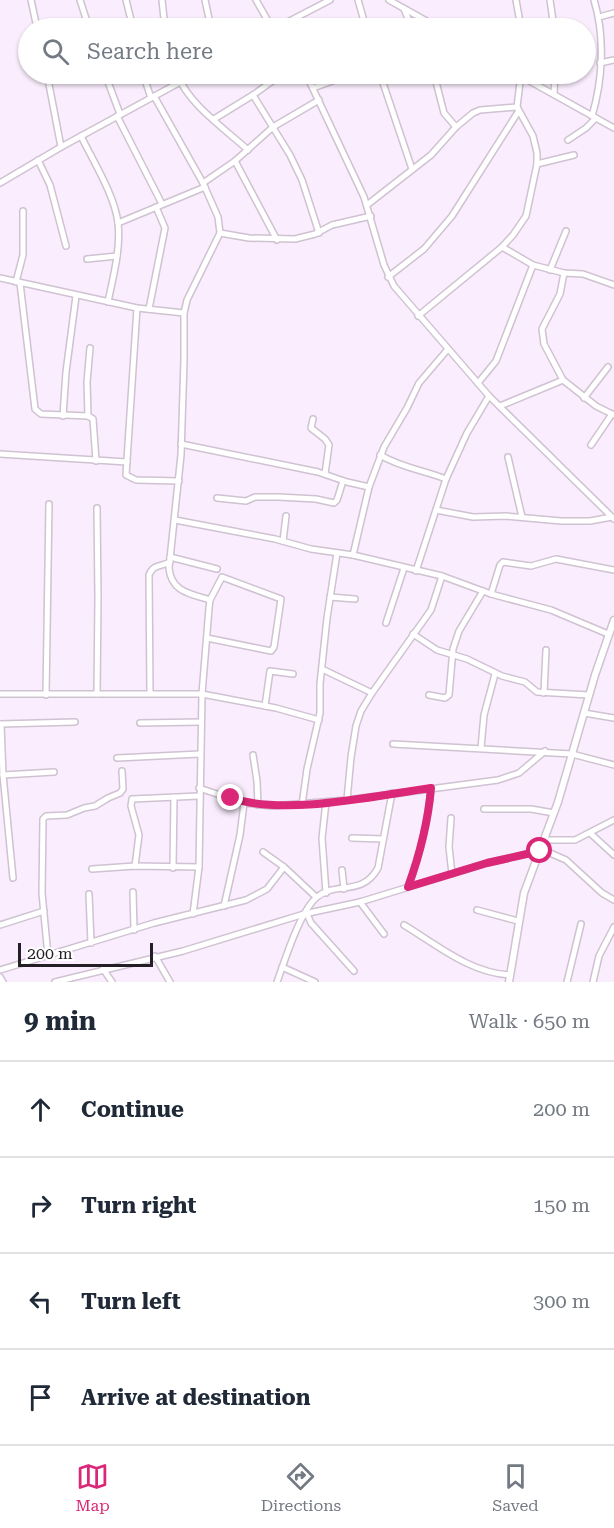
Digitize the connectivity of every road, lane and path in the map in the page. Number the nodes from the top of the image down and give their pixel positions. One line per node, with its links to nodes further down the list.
1 (31, 0): 18 (street)
2 (80, 0): 19 (street)
3 (126, 0): 20 (street)
4 (162, 0): 21 (street)
5 (205, 0): 22 (street)
6 (256, 0): 23 (street)
7 (311, 0): 14 (street)
8 (330, 0): 14 (street)
9 (358, 0): 25 (street)
10 (389, 0): 15 (street)
11 (516, 0): 28 (street)
12 (550, 0): 29 (street)
13 (594, 0): 17 (street)
14 (315, 8): 24 (street)
15 (405, 9): 26 (street); 27 (street)
16 (614, 14): 17 (street)
17 (599, 17): 31 (street)
18 (36, 18)
19 (86, 18)
20 (130, 18)
21 (164, 18)
22 (209, 18)
23 (268, 18)
24 (299, 18)
25 (363, 18)
26 (408, 18)
27 (421, 18)
28 (519, 18)
29 (553, 18)
30 (614, 60): 31 (street)
31 (600, 63): 52 (street)
32 (49, 84): 59 (street)
33 (108, 84): 51 (street)
34 (147, 84): 48 (street)
35 (176, 84): 48 (street)
36 (181, 84): 53 (street)
37 (268, 84): 47 (street)
38 (311, 84): 45 (street)
39 (324, 84): 45 (street)
40 (383, 84): 65 (street)
41 (437, 84): 55 (street)
42 (519, 84): 50 (street)
43 (538, 84): 46 (street)
44 (554, 84): 46 (street)
45 (313, 88): 49 (street)
46 (554, 93): 52 (street)
47 (253, 94): 53 (street); 54 (street)
48 (153, 97): 51 (street); 67 (street)
49 (318, 100): 54 (street); 69 (street)
50 (517, 110): 55 (street); 64 (street); 84 (street)
51 (119, 115): 57 (street); 68 (street)
52 (594, 117): 56 (street); 58 (street)
53 (214, 119): 60 (street)
54 (273, 127): 60 (street); 75 (street)
55 (456, 127): 65 (street)
56 (614, 128)
57 (81, 136): 59 (street); 72 (street)
58 (568, 140)
59 (61, 147): 62 (street)
60 (248, 150): 63 (street)
61 (574, 155): 64 (street)
62 (38, 160): 66 (street); 77 (street)
63 (235, 161): 67 (street); 76 (street)
64 (537, 164): 78 (street)
65 (412, 169): 69 (street)
66 (0, 183)
67 (204, 185): 68 (street); 74 (street)
68 (159, 205): 72 (street); 91 (street)
69 (367, 205): 71 (street)
70 (23, 211): 86 (street)
71 (371, 216): 75 (street); 84 (street)
72 (118, 223): 79 (street)
73 (566, 231): 82 (street)
74 (220, 233): 76 (street); 92 (street)
75 (319, 233): 76 (street)
76 (277, 240)
77 (66, 246)
78 (502, 247): 81 (street); 93 (street)
79 (117, 256): 80 (street); 89 (street)
80 (87, 259)
81 (533, 265): 82 (street); 98 (street)
82 (550, 270): 83 (street)
83 (564, 273): 87 (street); 97 (street)
84 (388, 277): 93 (street)
85 (0, 278): 86 (street)
86 (18, 282): 88 (street); 103 (street)
87 (614, 285)
88 (76, 296): 89 (street); 103 (street)
89 (108, 302): 90 (street)
90 (137, 308): 91 (street); 112 (street)
91 (149, 309): 92 (street)
92 (184, 313): 106 (street)
93 (418, 316): 95 (street)
94 (90, 348): 104 (street)
95 (448, 349): 98 (street); 109 (street)
96 (608, 367): 100 (street)
97 (563, 380): 100 (street); 101 (street)
98 (478, 383): 99 (street)
99 (489, 396): 101 (street); 114 (street)
100 (584, 398): 102 (street)
101 (500, 406): 124 (street)
102 (613, 415): 107 (street)
103 (63, 416): 104 (street)
104 (88, 416): 111 (street)
105 (313, 419): 113 (street)
106 (181, 444): 113 (street); 115 (street)
107 (591, 446)
108 (0, 454): 111 (street)
109 (380, 455): 114 (street); 117 (street)
110 (508, 457): 123 (street)
111 (96, 461): 112 (street)
112 (127, 462): 115 (street)
113 (325, 474): 116 (street)
114 (446, 479): 121 (street)
115 (179, 481): 125 (street)
116 (343, 481): 117 (street); 118 (street)
117 (369, 487): 128 (street)
118 (217, 498)
119 (49, 504): 156 (street)
120 (97, 508): 154 (street)
121 (436, 510): 123 (street); 133 (street)
122 (286, 516): 126 (street)
123 (522, 517): 124 (street)
124 (613, 518)
125 (175, 520): 126 (street); 129 (street)
126 (283, 541): 127 (street)
127 (338, 553): 128 (street); 137 (street)
128 (353, 555): 130 (street)
129 (170, 560): 131 (street); 139 (street); 150 (street)
130 (404, 568): 133 (street); 141 (street)
131 (217, 569)
132 (614, 570): 136 (street)
133 (416, 571): 134 (street)
134 (442, 576): 135 (street); 142 (street)
135 (483, 591): 136 (street); 146 (street)
136 (491, 594): 143 (street)
137 (330, 597): 138 (street); 147 (street)
138 (355, 599)
139 (210, 600): 144 (street); 144 (street)
140 (614, 621): 143 (street)
141 (386, 623)
142 (413, 634): 146 (street); 151 (street)
143 (608, 634): 158 (street)
144 (207, 638): 155 (street)
145 (546, 650): 152 (street)
146 (452, 655): 149 (street); 157 (street)
147 (322, 669): 151 (street); 162 (street)
148 (293, 674): 159 (street)
149 (495, 674): 152 (street); 168 (street)
150 (150, 693): 154 (street); 155 (street)
151 (372, 693): 183 (street)
152 (544, 693): 158 (street)
153 (0, 694): 156 (street)
154 (97, 694): 156 (street)
155 (202, 694): 159 (street); 164 (street)
156 (46, 695)
157 (429, 695)
158 (589, 695): 160 (street)
159 (265, 706): 162 (street)
160 (584, 713): 161 (street); 171 (street)
161 (614, 718)
162 (318, 720): 187 (street)
163 (75, 722): 166 (street)
164 (201, 722): 165 (street); 170 (street)
165 (140, 723)
166 (0, 724): 177 (street)
167 (393, 744): 168 (street)
168 (481, 748): 169 (street)
169 (545, 752): 171 (street); 179 (street)
170 (200, 754): 173 (street); 178 (street)
171 (572, 754): 174 (street); 189 (street)
172 (253, 755): 186 (street)
173 (117, 758)
174 (614, 765)
175 (122, 771): 217 (street)
176 (54, 772): 177 (street)
177 (3, 775): 206 (street)
178 (199, 788): 181 (street); 184 (street)
179 (431, 788): 180 (street); 207 (street)
180 (392, 794): 183 (street); 194 (street)
181 (199, 796): 182 (street); 200 (street)
182 (174, 797): 199 (street); 202 (street)
183 (347, 800): 185 (street)
184 (244, 802): 186 (street); 215 (street)
185 (326, 802): 187 (street); 210 (street)
186 (258, 805): 187 (street)
187 (302, 805)
188 (484, 809): 189 (street)
189 (554, 813): 195 (street)
190 (452, 818): 205 (street)
191 (614, 820): 192 (street)
192 (590, 833): 195 (street); 198 (street)
193 (352, 838): 194 (street)
194 (383, 839): 208 (street)
195 (545, 840): 196 (street)
196 (541, 850): 205 (street); 213 (street); 220 (street)
197 (263, 852): 201 (street)
198 (614, 855)
199 (135, 866): 202 (street); 203 (street)
200 (199, 867): 202 (street); 218 (street)
201 (284, 867): 212 (street); 215 (street)
202 (173, 868)
203 (92, 869)
204 (342, 870): 208 (street)
205 (452, 874): 207 (street)
206 (13, 878)
207 (408, 887): 214 (street)
208 (344, 889): 210 (street)
209 (133, 892): 225 (street)
210 (326, 893): 212 (street)
211 (89, 894): 227 (street)
212 (316, 897): 219 (street)
213 (614, 900)
214 (360, 902): 219 (street); 226 (street)
215 (224, 906): 218 (street)
216 (477, 910): 220 (street)
217 (44, 911): 222 (street); 228 (street)
218 (193, 914): 225 (street)
219 (305, 914): 229 (street); 230 (street); 233 (street)
220 (518, 921): 235 (street)
221 (581, 924): 242 (street)
222 (0, 925)
223 (404, 925): 235 (street)
224 (614, 927): 243 (street)
225 (134, 930): 227 (street)
226 (384, 934)
227 (92, 943): 228 (street)
228 (48, 956): 232 (street)
229 (155, 956): 231 (street); 239 (street)
230 (282, 967): 240 (street); 241 (street)
231 (103, 969): 237 (street); 238 (street)
232 (0, 970)
233 (354, 971)
234 (0, 977): 236 (street)
235 (510, 978)
236 (3, 982)
237 (58, 982)
238 (112, 982)
239 (170, 982)
240 (277, 982)
241 (315, 982)
242 (567, 982)
243 (593, 982)

